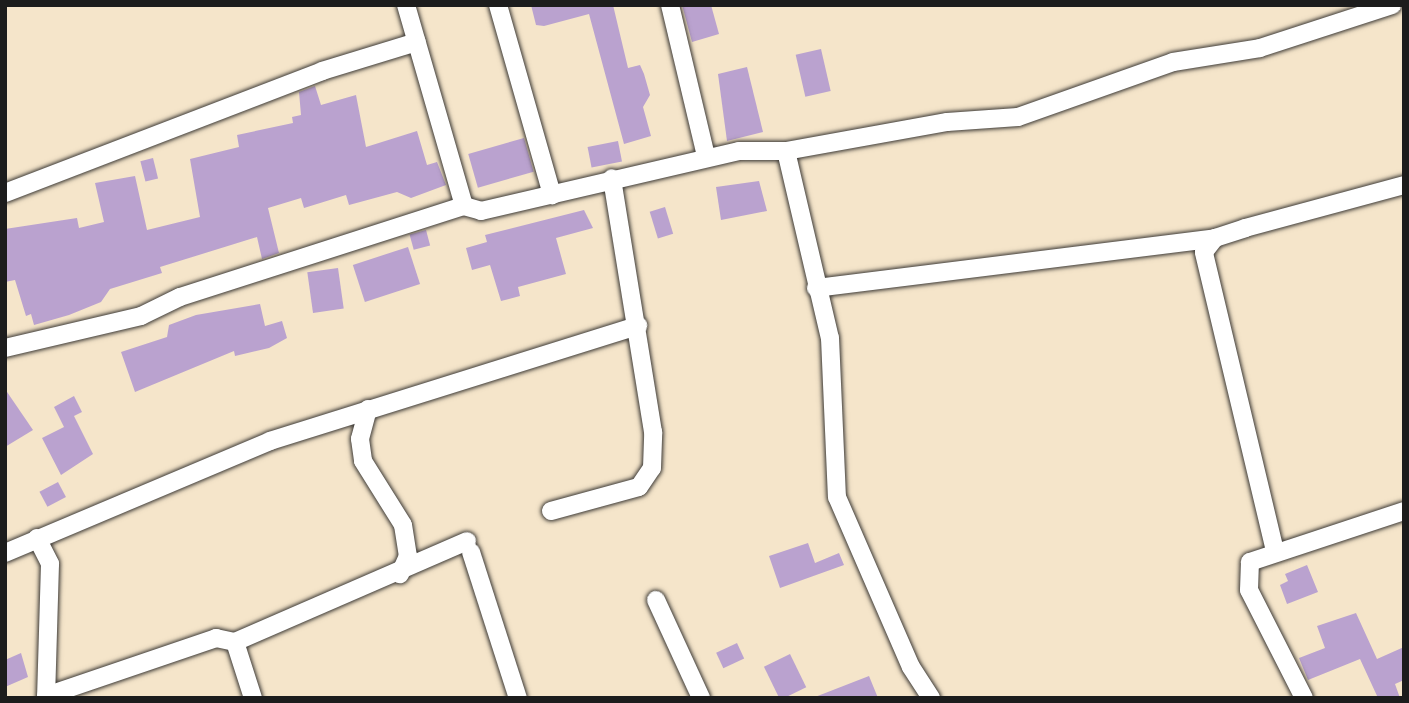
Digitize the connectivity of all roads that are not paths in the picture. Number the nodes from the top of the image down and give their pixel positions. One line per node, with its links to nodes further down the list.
1 (406, 5): 5 (street)
2 (498, 5): 11 (street)
3 (670, 5): 7 (street)
4 (1392, 5): 6 (street)
5 (417, 42): 10 (street); 12 (street)
6 (786, 150): 7 (street); 14 (street)
7 (706, 156): 8 (street)
8 (612, 178): 11 (street); 15 (street)
9 (1404, 185): 13 (street)
10 (5, 193)
11 (552, 195): 12 (street)
12 (464, 206): 16 (street)
13 (1215, 238): 14 (street); 21 (street)
14 (816, 288): 30 (street)
15 (638, 326): 17 (street); 18 (street)
16 (5, 348)
17 (368, 409): 20 (street); 23 (street)
18 (551, 511)
19 (1404, 511): 21 (street)
20 (37, 538): 22 (street); 26 (street)
21 (1275, 551): 31 (street)
22 (5, 553)
23 (400, 574): 25 (street); 28 (street)
24 (656, 600): 29 (street)
25 (235, 642): 26 (street); 27 (street)
26 (46, 697)
27 (253, 698)
28 (518, 698)
29 (701, 698)
30 (931, 698)
31 (1304, 698)

